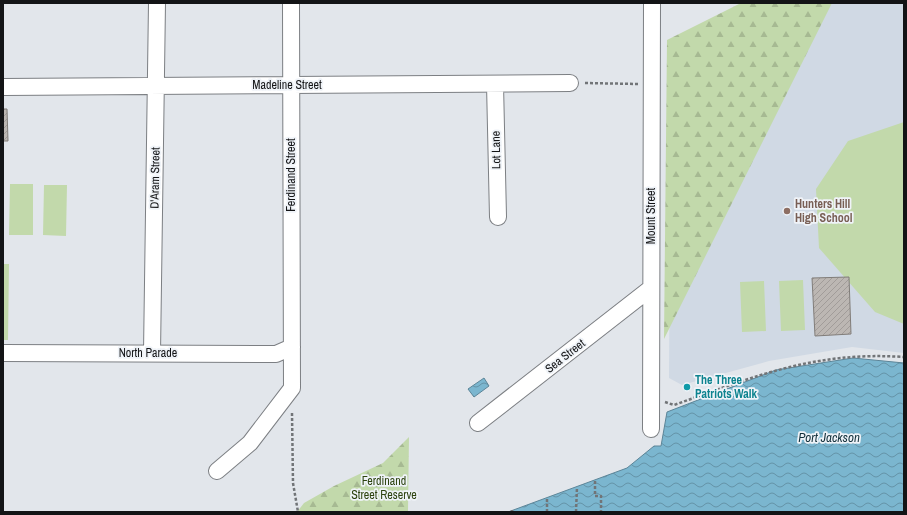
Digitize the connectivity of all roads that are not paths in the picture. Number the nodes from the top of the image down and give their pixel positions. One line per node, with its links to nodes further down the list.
1 (157, 3): 7 (street, D'Aram Street)
2 (291, 3): 6 (street, Ferdinand Street)
3 (652, 3): 10 (street, Mount Street)
4 (570, 83): 5 (street, Madeline Street)
5 (495, 84): 6 (street, Madeline Street); 9 (street, Lot Lane)
6 (291, 85): 7 (street, Madeline Street); 11 (street, Ferdinand Street)
7 (156, 86): 8 (street, Madeline Street); 13 (street, D'Aram Street)
8 (3, 87)
9 (498, 217)
10 (651, 288): 14 (street, Sea Street); 15 (street, Mount Street)
11 (292, 347): 13 (street, North Parade); 16 (street, Ferdinand Street)
12 (3, 353): 13 (street, North Parade)
13 (152, 353)
14 (478, 423)
15 (651, 429)
16 (216, 471)

